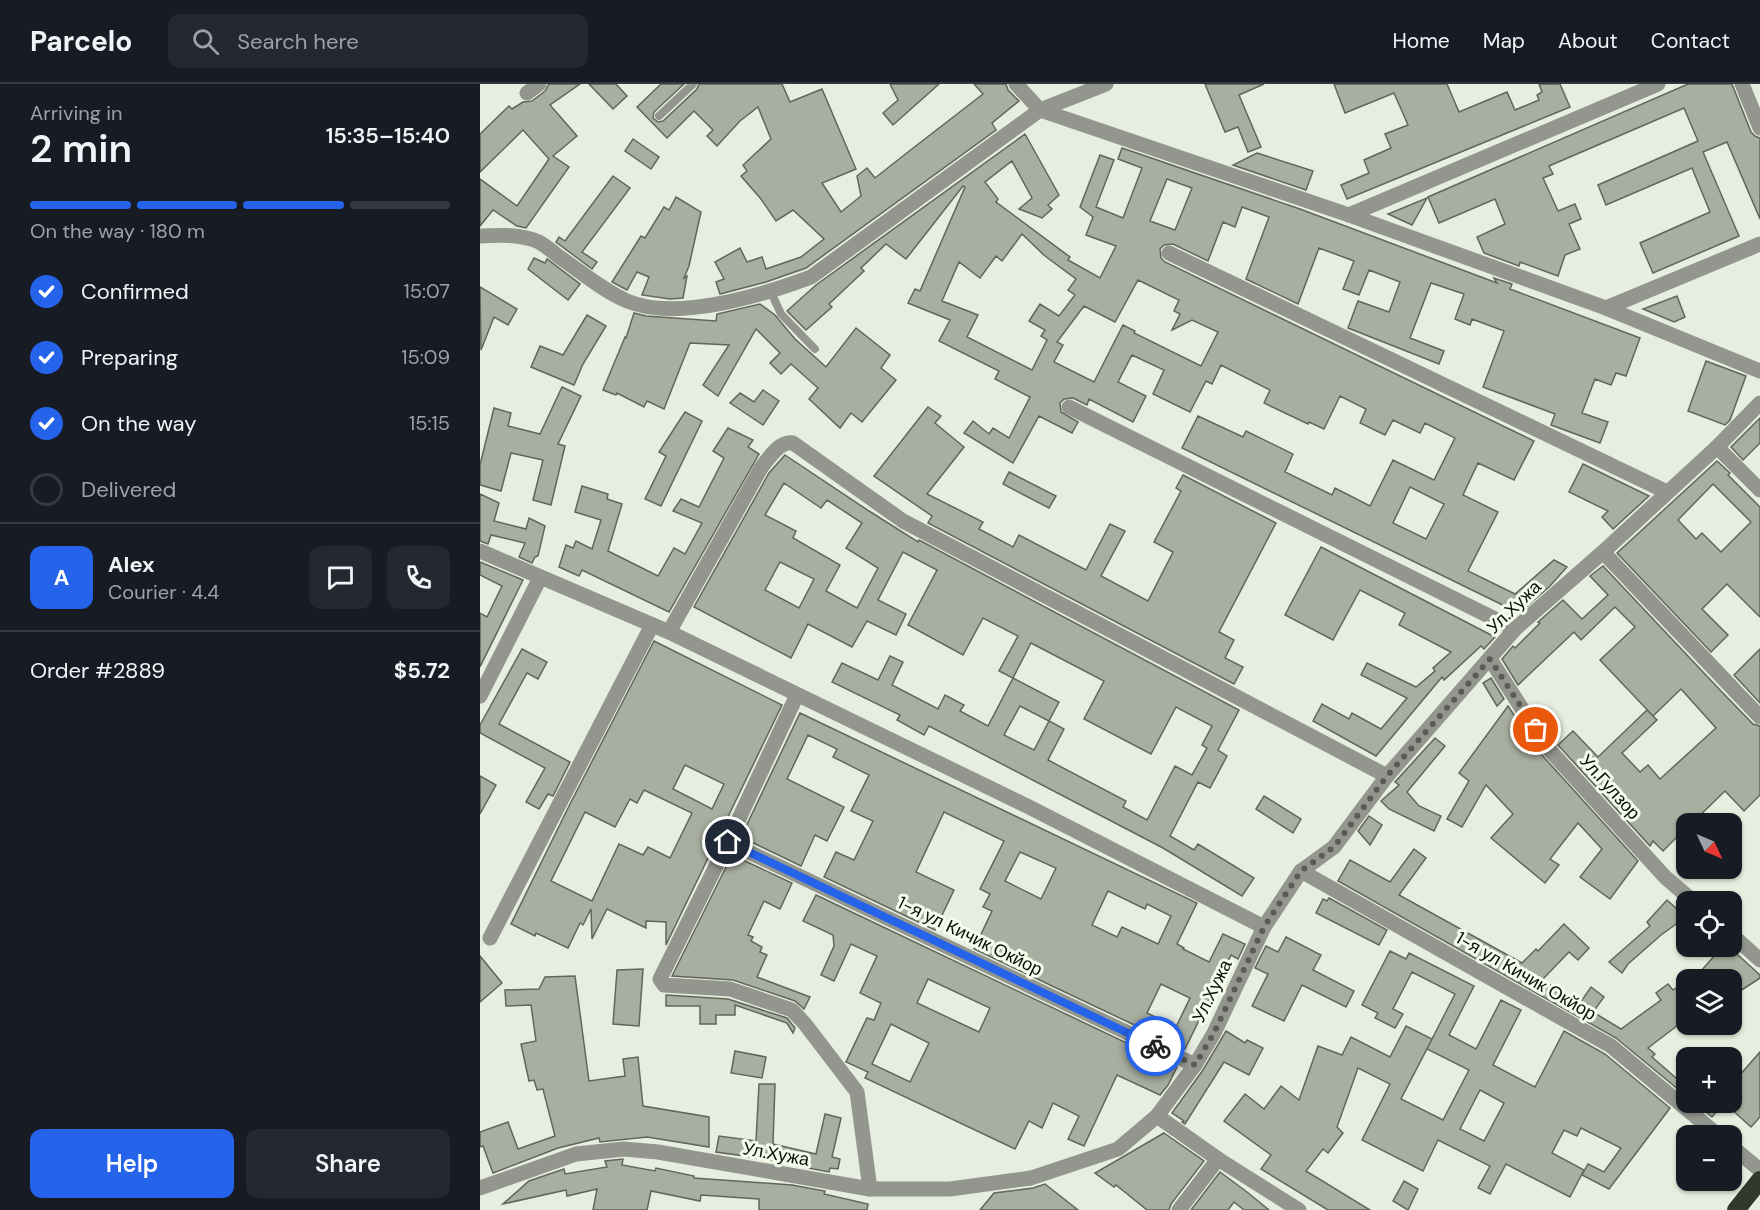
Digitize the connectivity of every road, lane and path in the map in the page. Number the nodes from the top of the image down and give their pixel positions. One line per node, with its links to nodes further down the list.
1 (693, 84): 7 (lane)
2 (1016, 84): 6 (street)
3 (1106, 84): 6 (street)
4 (1658, 84): 9 (street)
5 (1742, 84): 8 (street)
6 (1040, 110): 9 (street); 13 (street)
7 (659, 116)
8 (1760, 128)
9 (1349, 215): 14 (street)
10 (480, 236): 13 (street)
11 (1760, 244): 14 (street)
12 (1169, 253): 21 (street)
13 (771, 292): 15 (lane)
14 (1606, 308): 16 (street)
15 (815, 350)
16 (1760, 371)
17 (1760, 403): 19 (street, Ул.Хужа)
18 (1070, 407): 26 (street)
19 (1717, 447): 20 (street); 21 (street, Ул.Хужа)
20 (1760, 490)
21 (1667, 492): 23 (street, Ул.Хужа)
22 (480, 551): 24 (street)
23 (1603, 552): 26 (street, Ул.Хужа); 31 (street)
24 (540, 578): 25 (street); 30 (street)
25 (652, 625): 27 (street); 37 (street)
26 (1515, 629): 28 (street, Ул.Хужа)
27 (669, 632): 29 (street); 32 (street)
28 (1490, 659): 32 (street, Ул.Хужа); 35 (street, Ул.Гулзор)
29 (797, 695): 33 (street); 36 (street)
30 (480, 696)
31 (1760, 717)
32 (1387, 776): 34 (street, Ул.Хужа)
33 (728, 842): 40 (street, 1-я ул Кичик Окйор); 48 (street)
34 (1301, 871): 36 (street, Ул.Хужа); 42 (street, 1-я ул Кичик Окйор)
35 (1681, 891)
36 (1264, 927): 40 (street, Ул.Хужа)
37 (490, 938)
38 (1742, 943): 39 (street)
39 (1759, 956)
40 (1195, 1065): 41 (street, Ул.Хужа)
41 (1157, 1116): 44 (street); 48 (street, Ул.Хужа)
42 (1706, 1125)
43 (1742, 1155): 45 (street)
44 (1218, 1159): 49 (street); 50 (street)
45 (1760, 1170)
46 (1760, 1180): 51 (highway)
47 (480, 1188): 48 (street, Ул.Хужа)
48 (870, 1189)
49 (1179, 1210)
50 (1299, 1210)
51 (1736, 1210)

